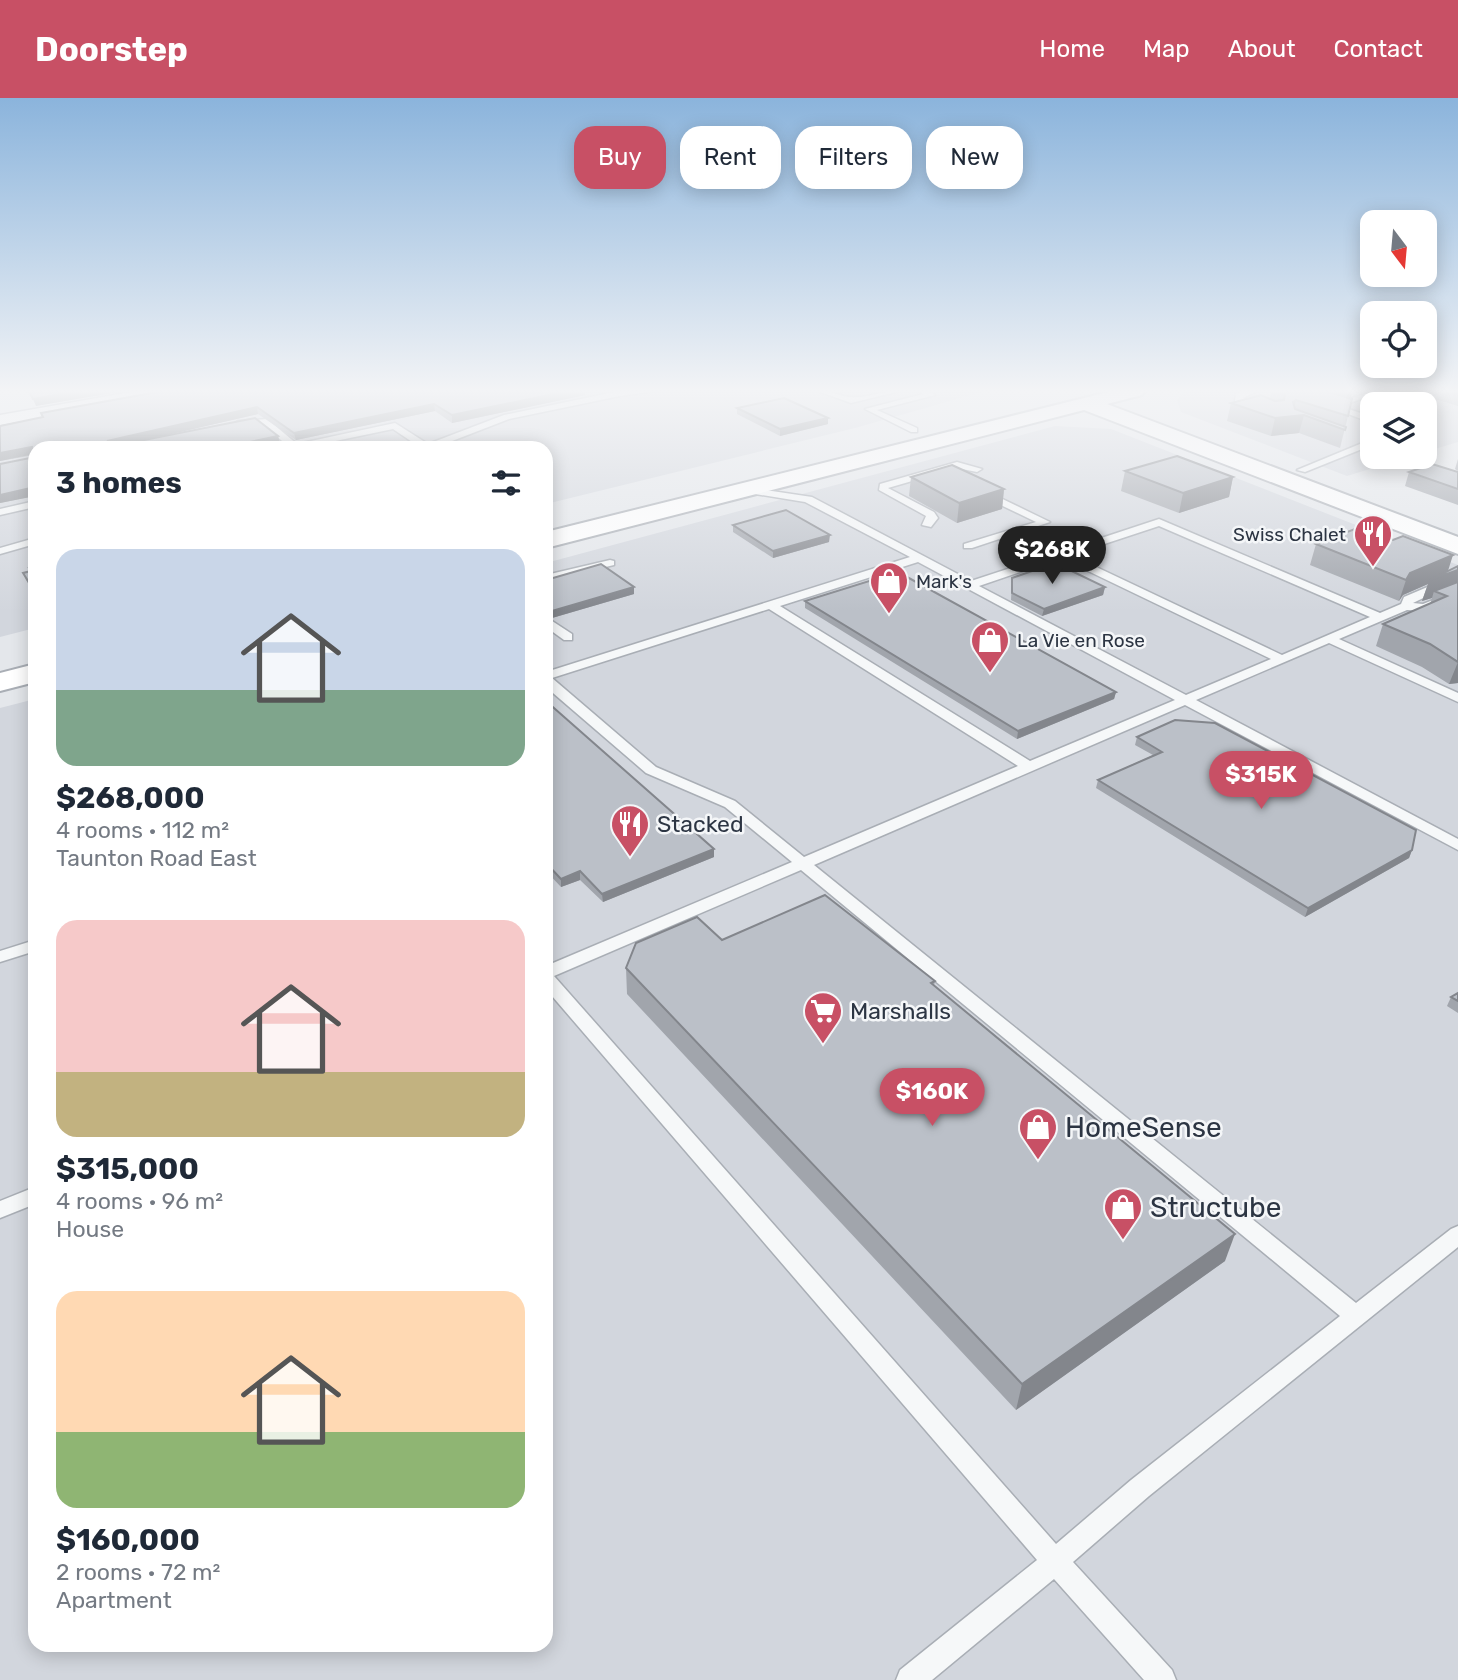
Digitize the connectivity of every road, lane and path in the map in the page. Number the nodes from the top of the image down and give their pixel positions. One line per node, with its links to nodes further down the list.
1 (778, 465): 15 (main road)
2 (840, 465): 8 (main road)
3 (1282, 465): 12 (main road)
4 (1290, 465): 7 (main road)
5 (1317, 465): 7 (lane)
6 (977, 470): 16 (lane)
7 (1302, 470): 12 (main road)
8 (811, 474): 10 (main road); 11 (lane)
9 (970, 487): 21 (lane)
10 (745, 490): 11 (lane); 18 (main road)
11 (808, 499): 24 (lane)
12 (1365, 503): 17 (main road); 20 (main road)
13 (28, 506): 14 (lane)
14 (0, 512)
15 (553, 522)
16 (927, 525)
17 (1458, 531)
18 (553, 538)
19 (28, 543): 22 (lane)
20 (1458, 545)
21 (968, 546)
22 (0, 551)
23 (1061, 554): 28 (lane); 32 (lane); 37 (lane)
24 (919, 558): 28 (lane); 30 (lane)
25 (610, 563): 26 (lane)
26 (553, 576)
27 (1458, 577): 31 (lane)
28 (970, 585): 44 (lane)
29 (1458, 593): 31 (lane)
30 (771, 605): 40 (lane); 45 (lane)
31 (1406, 606): 32 (lane)
32 (1380, 617): 35 (lane)
33 (553, 628): 34 (lane)
34 (553, 637)
35 (1328, 639): 37 (lane); 43 (lane)
36 (28, 654): 38 (main road)
37 (1281, 659): 44 (lane)
38 (0, 660)
39 (28, 675): 41 (main road)
40 (553, 676)
41 (0, 682)
42 (553, 684): 47 (lane)
43 (1458, 698)
44 (1187, 700): 45 (lane); 46 (lane)
45 (1029, 767): 47 (lane)
46 (1458, 845)
47 (804, 863): 50 (lane); 55 (lane)
48 (28, 947): 49 (lane)
49 (0, 957)
50 (553, 973)
51 (553, 984): 56 (lane)
52 (28, 1198): 53 (lane)
53 (0, 1210)
54 (1458, 1235): 55 (lane)
55 (1356, 1316): 56 (lane)
56 (1055, 1560): 57 (lane); 58 (lane)
57 (910, 1680)
58 (1162, 1680)

